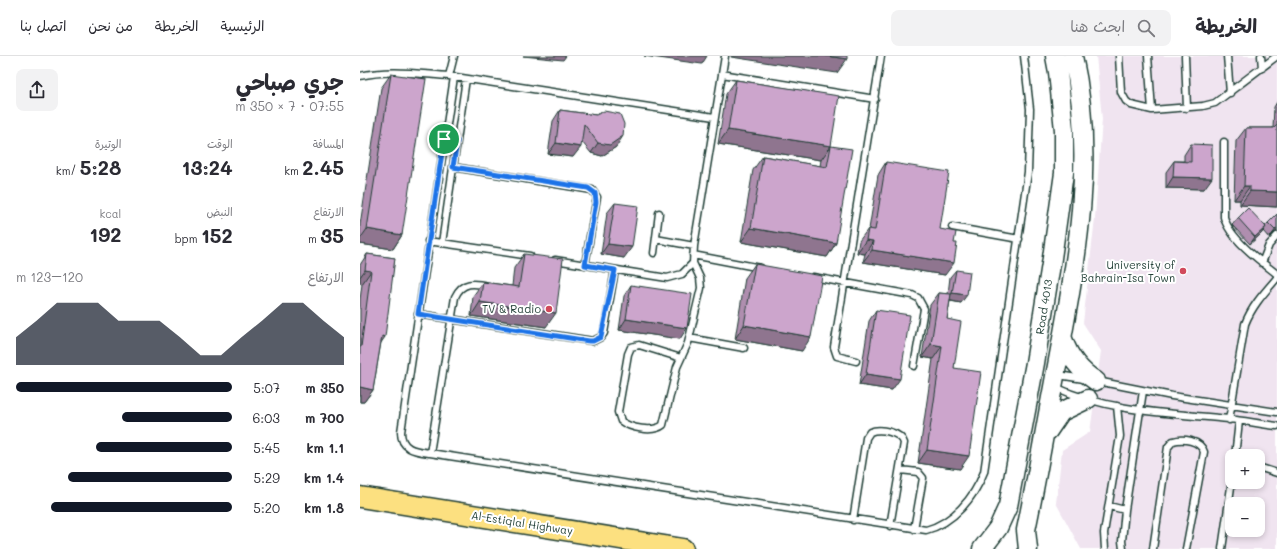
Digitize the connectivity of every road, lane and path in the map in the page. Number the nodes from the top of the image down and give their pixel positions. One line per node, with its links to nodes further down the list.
1 (454, 56): 16 (lane)
2 (725, 56): 14 (lane)
3 (881, 56): 19 (lane)
4 (1024, 56): 31 (lane)
5 (1055, 56): 57 (street, Road 4013)
6 (1074, 56): 52 (street, Road 4013)
7 (1118, 56): 21 (lane)
8 (1148, 56): 21 (lane)
9 (1185, 56): 20 (lane)
10 (1227, 56): 18 (lane)
11 (1261, 56): 13 (lane)
12 (1277, 56): 13 (lane)
13 (1262, 68): 18 (lane)
14 (722, 74): 19 (lane); 22 (lane)
15 (360, 76): 16 (lane)
16 (451, 77): 17 (lane); 23 (lane)
17 (466, 79): 22 (lane); 24 (lane)
18 (1230, 93): 20 (lane)
19 (875, 99): 47 (lane)
20 (1187, 108): 21 (lane)
21 (1152, 110)
22 (714, 118): 34 (lane)
23 (444, 139): 24 (lane); 32 (lane)
24 (457, 141): 26 (lane)
25 (1224, 142): 40 (lane)
26 (453, 167): 33 (lane); 41 (lane)
27 (660, 214): 30 (lane)
28 (952, 227): 31 (lane)
29 (1277, 236): 40 (lane)
30 (656, 239): 34 (lane); 35 (lane)
31 (1019, 239): 80 (lane)
32 (428, 240): 33 (lane); 49 (lane)
33 (442, 243): 37 (lane)
34 (694, 246): 36 (lane)
35 (654, 253)
36 (693, 255): 39 (lane); 42 (lane)
37 (540, 258)
38 (547, 259): 41 (lane)
39 (692, 263): 43 (lane); 51 (lane)
40 (1262, 263): 44 (lane)
41 (585, 265): 43 (lane)
42 (768, 269)
43 (615, 270): 50 (lane)
44 (1277, 274)
45 (806, 276): 47 (lane)
46 (1277, 278): 61 (lane)
47 (844, 283): 55 (lane); 56 (lane)
48 (499, 287): 50 (lane)
49 (418, 314): 50 (lane); 70 (lane)
50 (451, 319): 70 (lane)
51 (689, 338): 53 (lane); 54 (lane)
52 (1063, 339): 57 (street, Road 4013); 58 (street)
53 (744, 348)
54 (681, 358): 54 (lane)
55 (856, 361)
56 (914, 366)
57 (1044, 378): 58 (lane); 60 (lane); 68 (street, Road 4013); 82 (street, Road 4013)
58 (1096, 381): 59 (lane)
59 (1143, 391): 61 (lane); 63 (lane)
60 (1088, 399): 62 (lane); 68 (street)
61 (1232, 405): 64 (lane); 65 (lane)
62 (1116, 406): 63 (lane); 76 (lane)
63 (1140, 410): 65 (lane); 77 (lane)
64 (1277, 412)
65 (1229, 420): 66 (lane)
66 (1239, 421): 67 (lane); 69 (lane)
67 (1277, 426)
68 (1044, 437): 83 (street, Road 4013)
69 (1236, 449)
70 (430, 453): 78 (lane)
71 (1265, 469): 73 (lane)
72 (900, 470): 78 (lane); 79 (lane); 80 (lane)
73 (1277, 473)
74 (1231, 489): 88 (lane)
75 (364, 495): 81 (main road, Al-Estiqlal Highway)
76 (1109, 506): 77 (lane); 84 (lane)
77 (1125, 510): 85 (lane)
78 (852, 520): 79 (lane)
79 (890, 526): 80 (lane)
80 (914, 529)
81 (683, 549)
82 (982, 549)
83 (1028, 549)
84 (1104, 549)
85 (1123, 549)
86 (1152, 549): 87 (lane)
87 (1186, 549)
88 (1222, 549)

